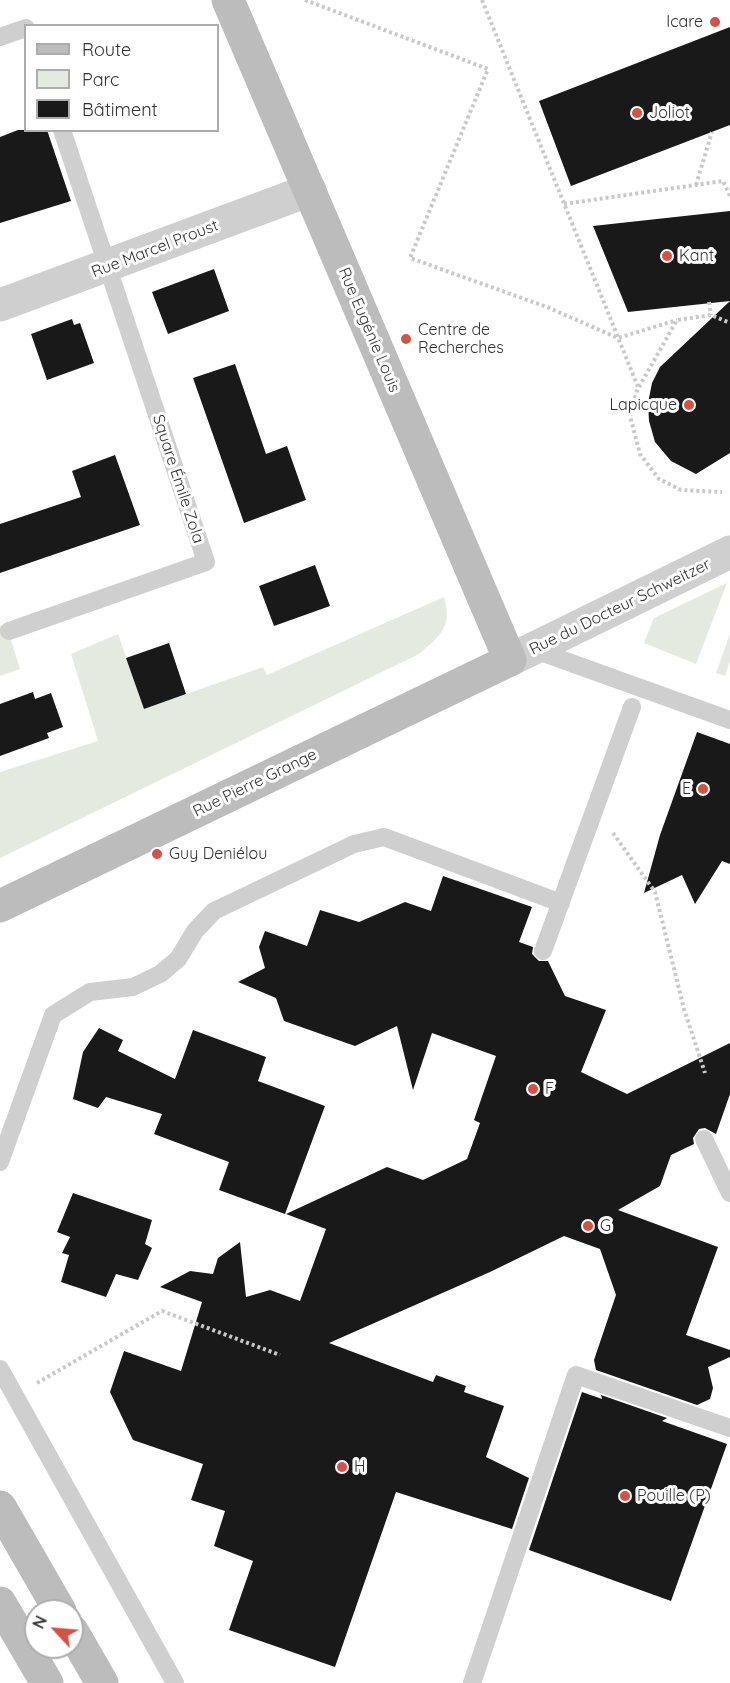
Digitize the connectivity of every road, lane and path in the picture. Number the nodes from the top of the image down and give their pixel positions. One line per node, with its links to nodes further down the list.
1 (228, 0): 9 (street, Rue Eugénie Louis)
2 (305, 0): 18 (path)
3 (482, 0): 11 (path)
4 (24, 29): 5 (lane)
5 (0, 38)
6 (63, 132): 12 (lane)
7 (712, 132): 8 (path)
8 (696, 185): 10 (path); 11 (path)
9 (310, 190): 12 (street, Rue Marcel Proust); 23 (street, Rue Eugénie Louis)
10 (730, 196)
11 (564, 204): 18 (path)
12 (108, 267): 14 (street, Rue Marcel Proust); 22 (lane, Square Émile Zola)
13 (709, 302): 15 (path)
14 (0, 305)
15 (711, 315): 16 (path); 17 (path)
16 (677, 320): 18 (path); 19 (path)
17 (730, 323)
18 (618, 338): 19 (path)
19 (638, 387): 20 (path)
20 (722, 492)
21 (730, 552): 23 (street, Rue du Docteur Schweitzer)
22 (9, 631)
23 (523, 655): 25 (lane); 28 (street, Rue Pierre Grange)
24 (632, 707): 26 (lane)
25 (730, 720)
26 (596, 807): 27 (lane); 30 (path)
27 (561, 903): 29 (lane); 32 (lane)
28 (0, 906)
29 (543, 951)
30 (705, 1073)
31 (704, 1139): 33 (lane)
32 (0, 1162)
33 (730, 1193)
34 (280, 1354): 36 (path)
35 (0, 1369): 44 (lane)
36 (30, 1387)
37 (730, 1428): 45 (lane)
38 (0, 1507): 39 (street)
39 (53, 1599)
40 (0, 1602): 42 (street)
41 (84, 1652): 43 (street)
42 (46, 1683)
43 (102, 1683)
44 (175, 1683)
45 (472, 1683)

